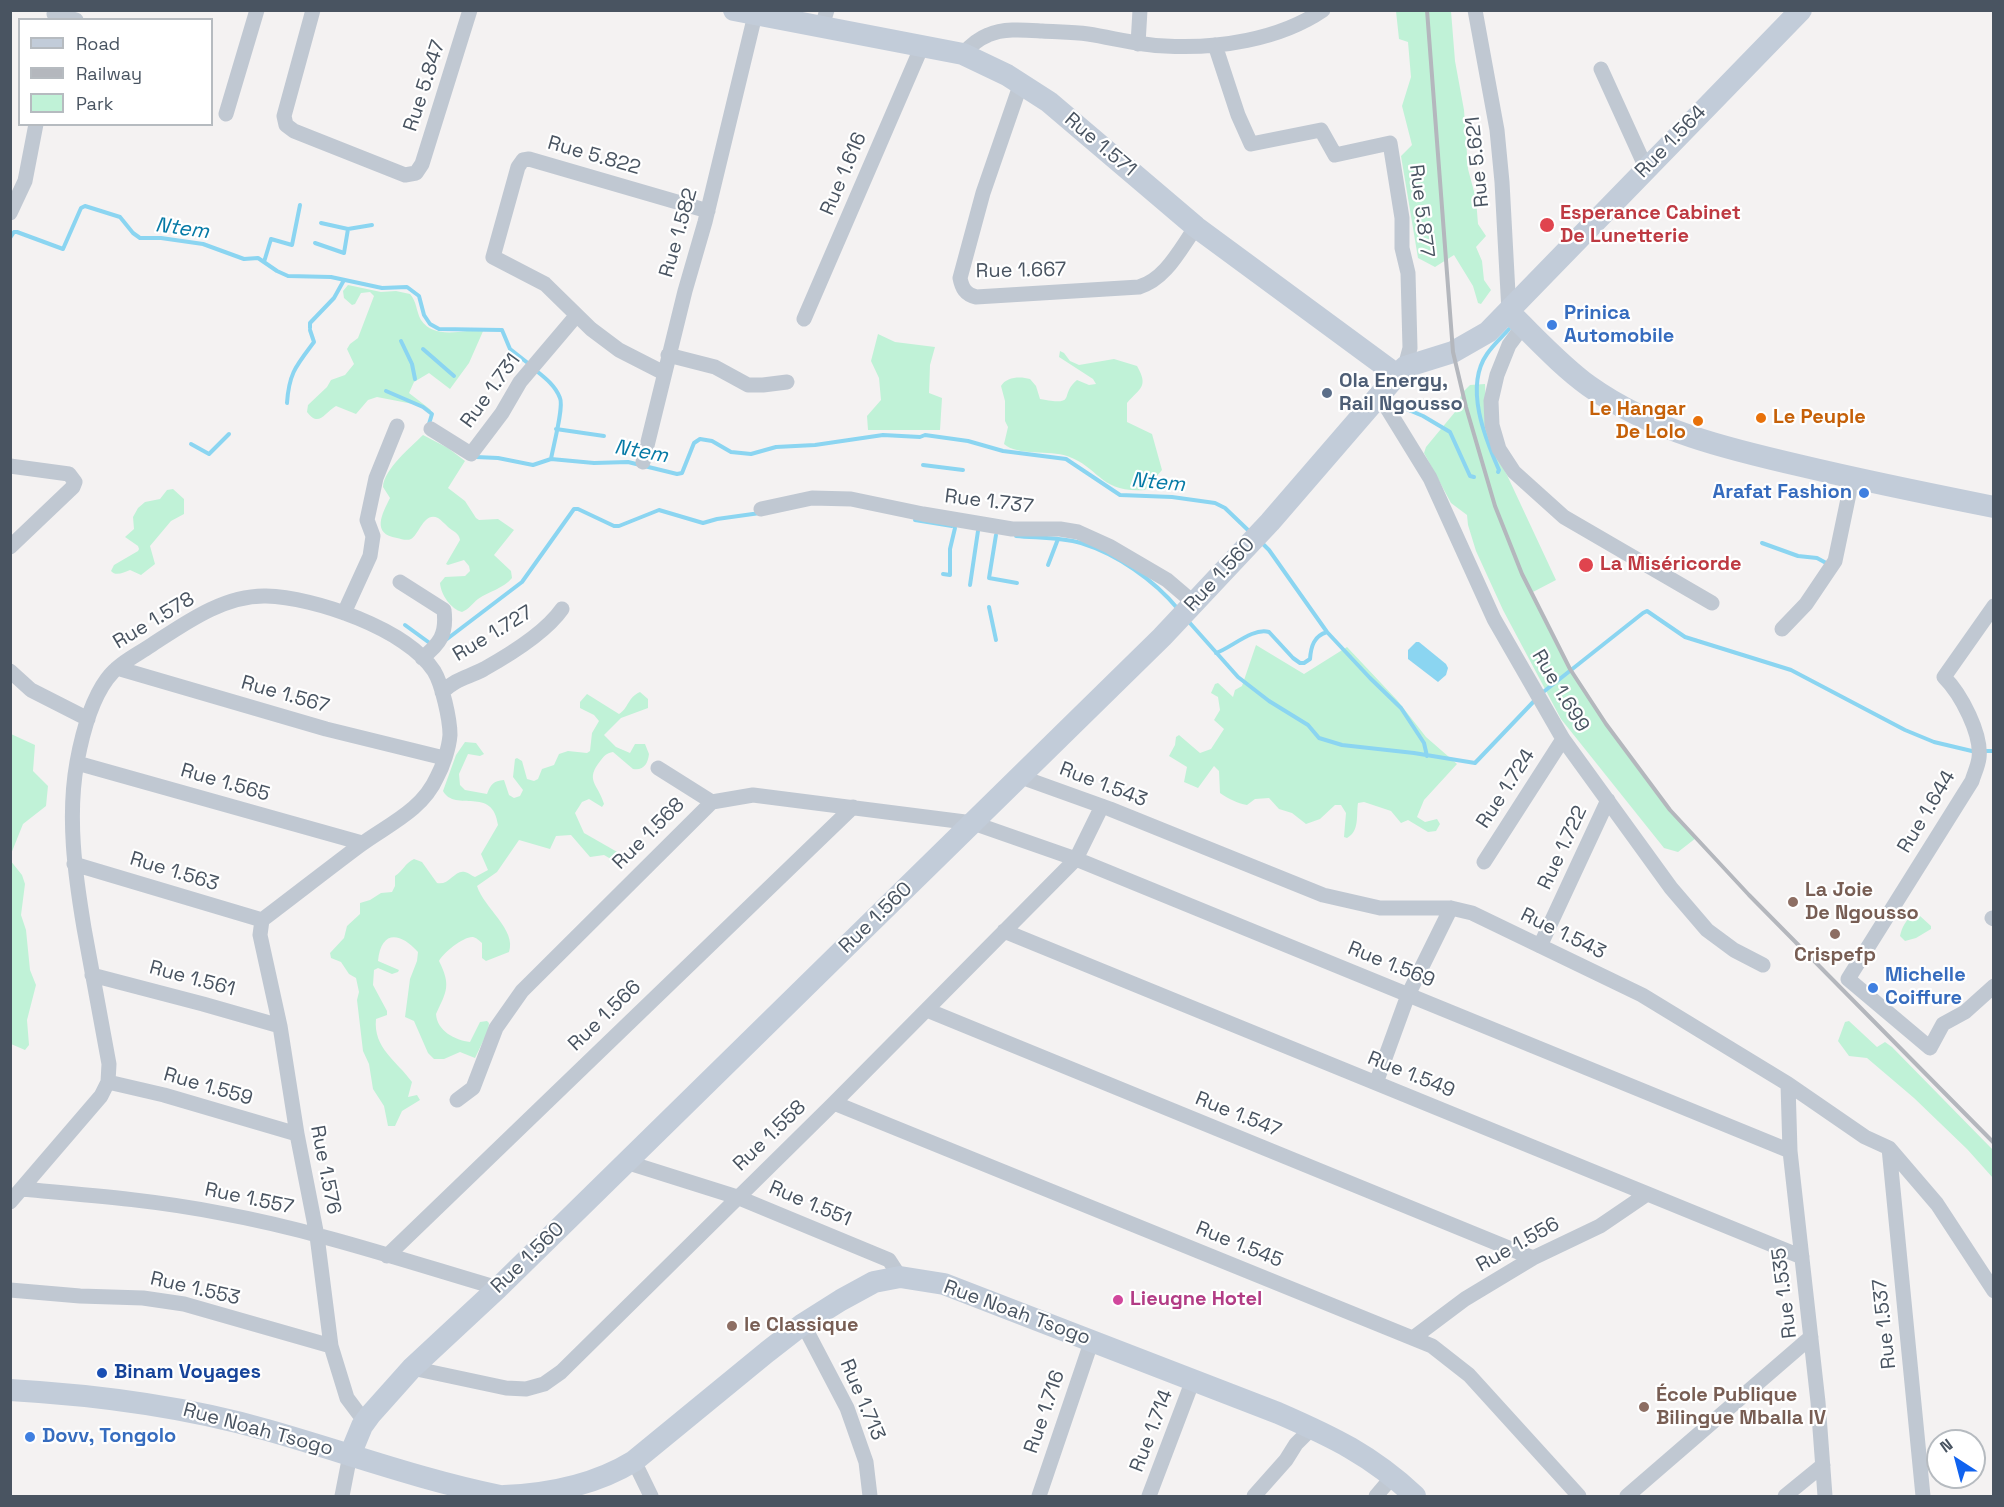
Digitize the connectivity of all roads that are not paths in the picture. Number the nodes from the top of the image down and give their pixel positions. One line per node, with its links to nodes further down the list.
1 (257, 10): 17 (street)
2 (313, 10): 3 (street, Rue 5.847)
3 (470, 10)
4 (1140, 10): 11 (street)
5 (1323, 10): 10 (street)
6 (1475, 10): 24 (street, Rue 5.621)
7 (1801, 10): 19 (main road, Rue 1.564)
8 (745, 13): 9 (main road, Rue 1.571); 20 (street, Rue 1.582)
9 (825, 18): 13 (main road, Rue 1.571)
10 (1295, 18): 12 (street)
11 (1138, 44): 12 (street); 14 (street)
12 (1215, 45): 27 (street, Rue 5.877)
13 (922, 46): 14 (main road, Rue 1.571); 25 (street, Rue 1.616)
14 (963, 54): 16 (main road, Rue 1.571)
15 (1601, 69): 19 (street)
16 (1021, 83): 22 (main road, Rue 1.571); 22 (street, Rue 1.667)
17 (226, 114)
18 (36, 126): 21 (street)
19 (1646, 168): 24 (main road, Rue 1.564)
20 (708, 211): 23 (street, Rue 5.822); 26 (street, Rue 1.582)
21 (10, 213)
22 (1196, 226): 27 (main road, Rue 1.571)
23 (576, 316): 28 (street, Rue 5.822); 32 (street, Rue 1.731)
24 (1516, 319): 27 (main road, Rue 1.564); 35 (main road); 41 (street)
25 (804, 320)
26 (668, 354): 28 (street, Rue 1.582); 29 (street)
27 (1401, 371): 30 (main road, Rue 1.560)
28 (664, 373): 33 (street, Rue 1.582)
29 (787, 382)
30 (1379, 395): 40 (main road, Rue 1.560); 51 (street, Rue 1.699)
31 (397, 426): 44 (street)
32 (430, 429)
33 (643, 462)
34 (10, 466): 38 (street)
35 (1850, 477): 36 (main road); 45 (street)
36 (1994, 507)
37 (761, 509): 40 (street, Rue 1.737)
38 (10, 548)
39 (400, 582): 46 (street)
40 (1194, 603): 56 (main road, Rue 1.560)
41 (1712, 603)
42 (1994, 606): 52 (street)
43 (562, 609): 49 (street, Rue 1.727)
44 (344, 613): 46 (street, Rue 1.578); 47 (street, Rue 1.578)
45 (1782, 629)
46 (422, 658): 49 (street, Rue 1.578)
47 (117, 668): 50 (street, Rue 1.578); 53 (street, Rue 1.567)
48 (10, 671): 50 (street)
49 (442, 692): 53 (street, Rue 1.578)
50 (88, 719): 54 (street, Rue 1.578)
51 (1563, 739): 57 (street, Rue 1.699); 64 (street, Rue 1.724)
52 (1983, 756): 72 (street, Rue 1.644)
53 (444, 758): 62 (street, Rue 1.578)
54 (77, 763): 62 (street, Rue 1.565); 65 (street, Rue 1.578)
55 (658, 768): 58 (street)
56 (1021, 777): 59 (street, Rue 1.543); 61 (main road, Rue 1.560)
57 (1608, 800): 69 (street, Rue 1.722); 70 (street, Rue 1.699)
58 (712, 802): 60 (street, Rue 1.568); 79 (street, Rue 1.568)
59 (1102, 806): 63 (street, Rue 1.558); 66 (street, Rue 1.543)
60 (853, 807): 61 (street, Rue 1.568); 90 (street, Rue 1.566)
61 (973, 823): 63 (street, Rue 1.569); 84 (main road, Rue 1.560)
62 (362, 843): 67 (street, Rue 1.578)
63 (1076, 859): 68 (street, Rue 1.558); 73 (street, Rue 1.569)
64 (1484, 862)
65 (74, 864): 67 (street, Rue 1.563); 71 (street, Rue 1.578)
66 (1451, 908): 69 (street, Rue 1.543); 73 (street)
67 (262, 920): 75 (street, Rue 1.576)
68 (1004, 931): 74 (street, Rue 1.558); 77 (street, Rue 1.549)
69 (1540, 946): 78 (street, Rue 1.543)
70 (1763, 965)
71 (92, 975): 75 (street, Rue 1.561); 76 (street, Rue 1.578)
72 (1994, 986)
73 (1408, 995): 77 (street); 83 (street, Rue 1.569)
74 (927, 1010): 80 (street, Rue 1.558); 92 (street, Rue 1.547)
75 (280, 1026): 81 (street, Rue 1.576)
76 (108, 1082): 81 (street, Rue 1.559); 85 (street)
77 (1376, 1083): 86 (street, Rue 1.549)
78 (1788, 1084): 82 (street, Rue 1.543); 83 (street, Rue 1.535)
79 (457, 1100)
80 (834, 1103): 87 (street, Rue 1.558); 99 (street, Rue 1.545)
81 (297, 1134): 89 (street, Rue 1.576)
82 (1888, 1148): 96 (street, Rue 1.543); 125 (street, Rue 1.537)
83 (1790, 1151): 91 (street, Rue 1.535)
84 (626, 1162): 87 (street, Rue 1.551); 94 (main road, Rue 1.560)
85 (21, 1189): 88 (street); 89 (street, Rue 1.557)
86 (1647, 1194): 91 (street, Rue 1.549); 92 (street, Rue 1.556)
87 (737, 1197): 93 (street, Rue 1.551); 102 (street, Rue 1.558)
88 (10, 1202)
89 (317, 1236): 90 (street, Rue 1.557); 101 (street, Rue 1.576)
90 (387, 1256): 94 (street, Rue 1.557)
91 (1802, 1257): 98 (street, Rue 1.535)
92 (1533, 1258): 99 (street, Rue 1.556)
93 (900, 1277): 97 (main road, Rue Noah Tsogo); 100 (main road, Rue Noah Tsogo)
94 (498, 1288): 102 (main road, Rue 1.560)
95 (10, 1290): 101 (street, Rue 1.553)
96 (1994, 1291)
97 (803, 1324): 108 (main road, Rue Noah Tsogo); 115 (street, Rue 1.713)
98 (1812, 1337): 109 (street, Rue 1.535); 122 (street)
99 (1413, 1338): 121 (street, Rue 1.545)
100 (1092, 1340): 103 (main road, Rue Noah Tsogo); 116 (street, Rue 1.716)
101 (331, 1346): 105 (street, Rue 1.576)
102 (412, 1368): 105 (main road, Rue 1.560)
103 (1193, 1380): 106 (main road, Rue Noah Tsogo); 117 (street, Rue 1.714)
104 (10, 1390): 107 (main road, Rue Noah Tsogo)
105 (365, 1422): 107 (main road, Rue 1.560)
106 (1312, 1428): 110 (main road, Rue Noah Tsogo); 118 (street)
107 (350, 1455): 112 (street); 113 (main road, Rue Noah Tsogo)
108 (634, 1461): 111 (main road, Rue Noah Tsogo); 114 (street)
109 (1823, 1465): 123 (street); 124 (street, Rue 1.535)
110 (1393, 1476): 119 (street); 120 (main road, Rue Noah Tsogo)
111 (573, 1492): 113 (main road, Rue Noah Tsogo)
112 (342, 1497)
113 (502, 1497)
114 (651, 1497)
115 (870, 1497)
116 (1038, 1497)
117 (1149, 1497)
118 (1254, 1497)
119 (1376, 1497)
120 (1415, 1497)
121 (1579, 1497)
122 (1627, 1497)
123 (1785, 1497)
124 (1825, 1497)
125 (1923, 1497)

